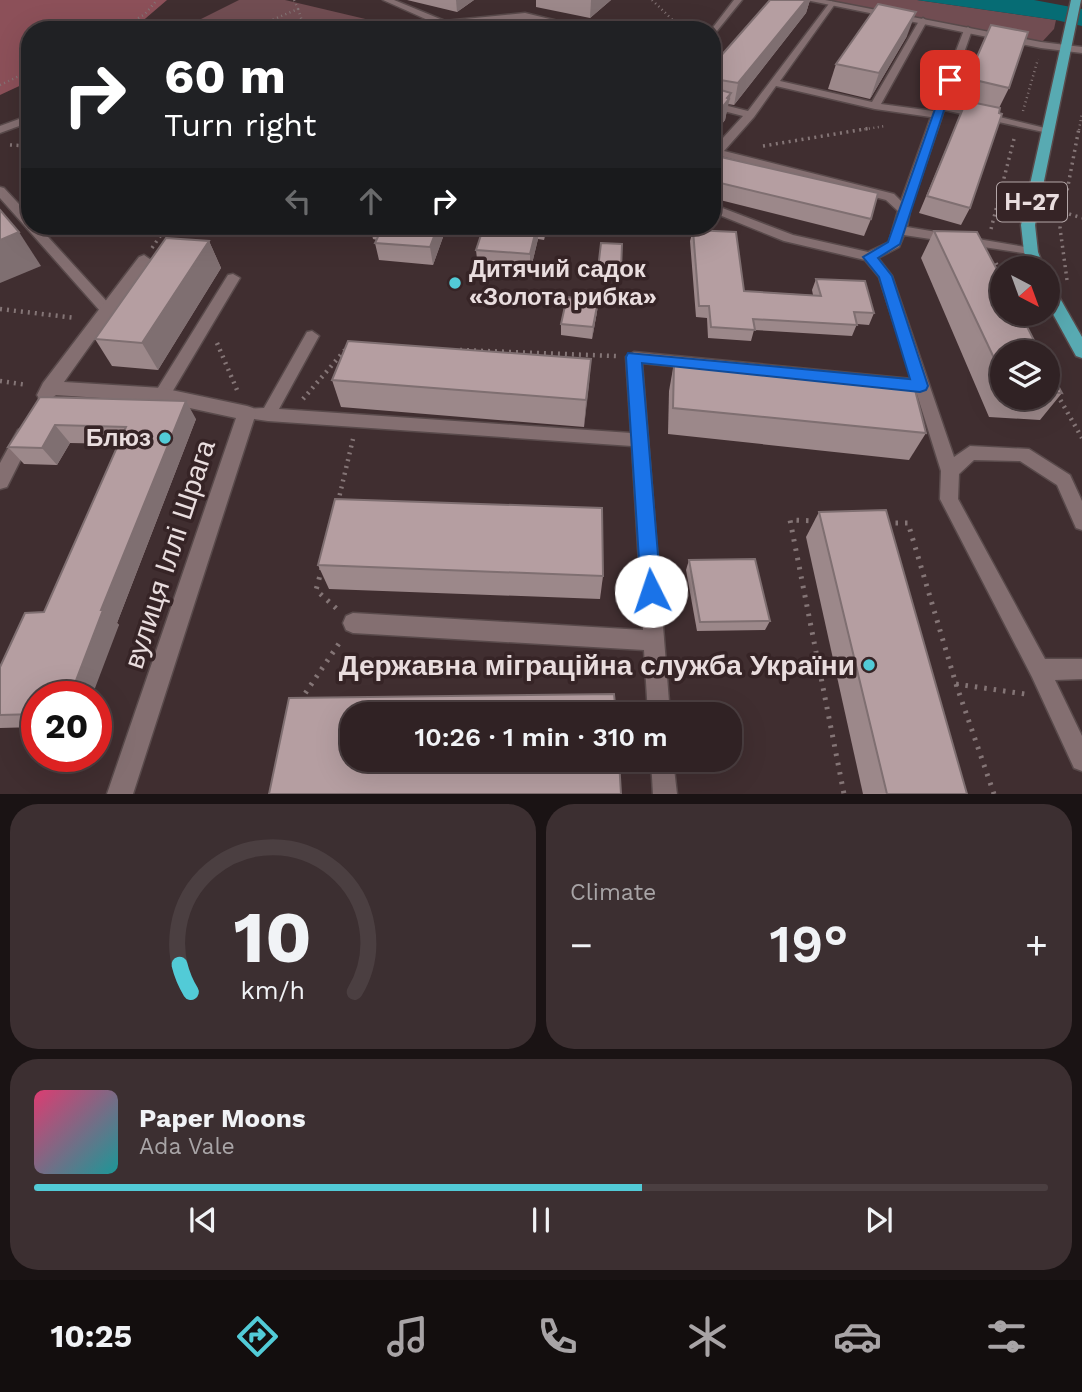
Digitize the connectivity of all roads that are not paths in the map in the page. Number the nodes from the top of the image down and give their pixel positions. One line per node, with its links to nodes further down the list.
1 (387, 0): 6 (lane)
2 (738, 0): 9 (lane)
3 (811, 0): 5 (street)
4 (1076, 0): 12 (main road, Н-27)
5 (831, 4): 10 (street); 14 (lane)
6 (431, 21)
7 (488, 21): 8 (lane)
8 (549, 21)
9 (721, 22)
10 (923, 22): 11 (street); 15 (lane)
11 (968, 30): 12 (street); 17 (lane)
12 (1065, 48): 13 (street); 20 (main road, Н-27)
13 (1082, 50)
14 (774, 83): 15 (lane); 18 (lane)
15 (875, 106): 17 (lane)
16 (721, 107): 18 (lane)
17 (939, 110): 20 (lane); 25 (lane)
18 (750, 115): 22 (lane)
19 (21, 122): 21 (lane)
20 (1048, 130): 30 (main road, Н-27)
21 (0, 131)
22 (721, 146)
23 (721, 154): 25 (lane)
24 (0, 191): 27 (lane)
25 (904, 210): 28 (lane)
26 (721, 212): 32 (lane)
27 (21, 215)
28 (900, 230): 30 (lane); 32 (lane)
29 (38, 235): 36 (lane)
30 (1031, 252): 31 (main road, Н-27)
31 (1032, 256)
32 (870, 257): 39 (lane)
33 (144, 260): 36 (street)
34 (233, 278): 41 (lane)
35 (1060, 311): 38 (main road)
36 (102, 315): 40 (street)
37 (312, 336): 42 (lane)
38 (1082, 352)
39 (920, 386): 43 (lane); 44 (lane)
40 (49, 388): 41 (street); 45 (street)
41 (162, 395): 42 (street)
42 (258, 414): 43 (lane); 54 (street, вулиця Іллі Шрага)
43 (641, 440): 48 (lane)
44 (950, 471): 46 (lane); 50 (lane)
45 (0, 481)
46 (1082, 522)
47 (353, 623): 48 (lane)
48 (654, 641): 51 (lane)
49 (1082, 669): 50 (lane)
50 (1039, 670): 52 (lane)
51 (658, 702)
52 (1082, 760)
53 (663, 772): 55 (lane)
54 (120, 793)
55 (664, 793)

